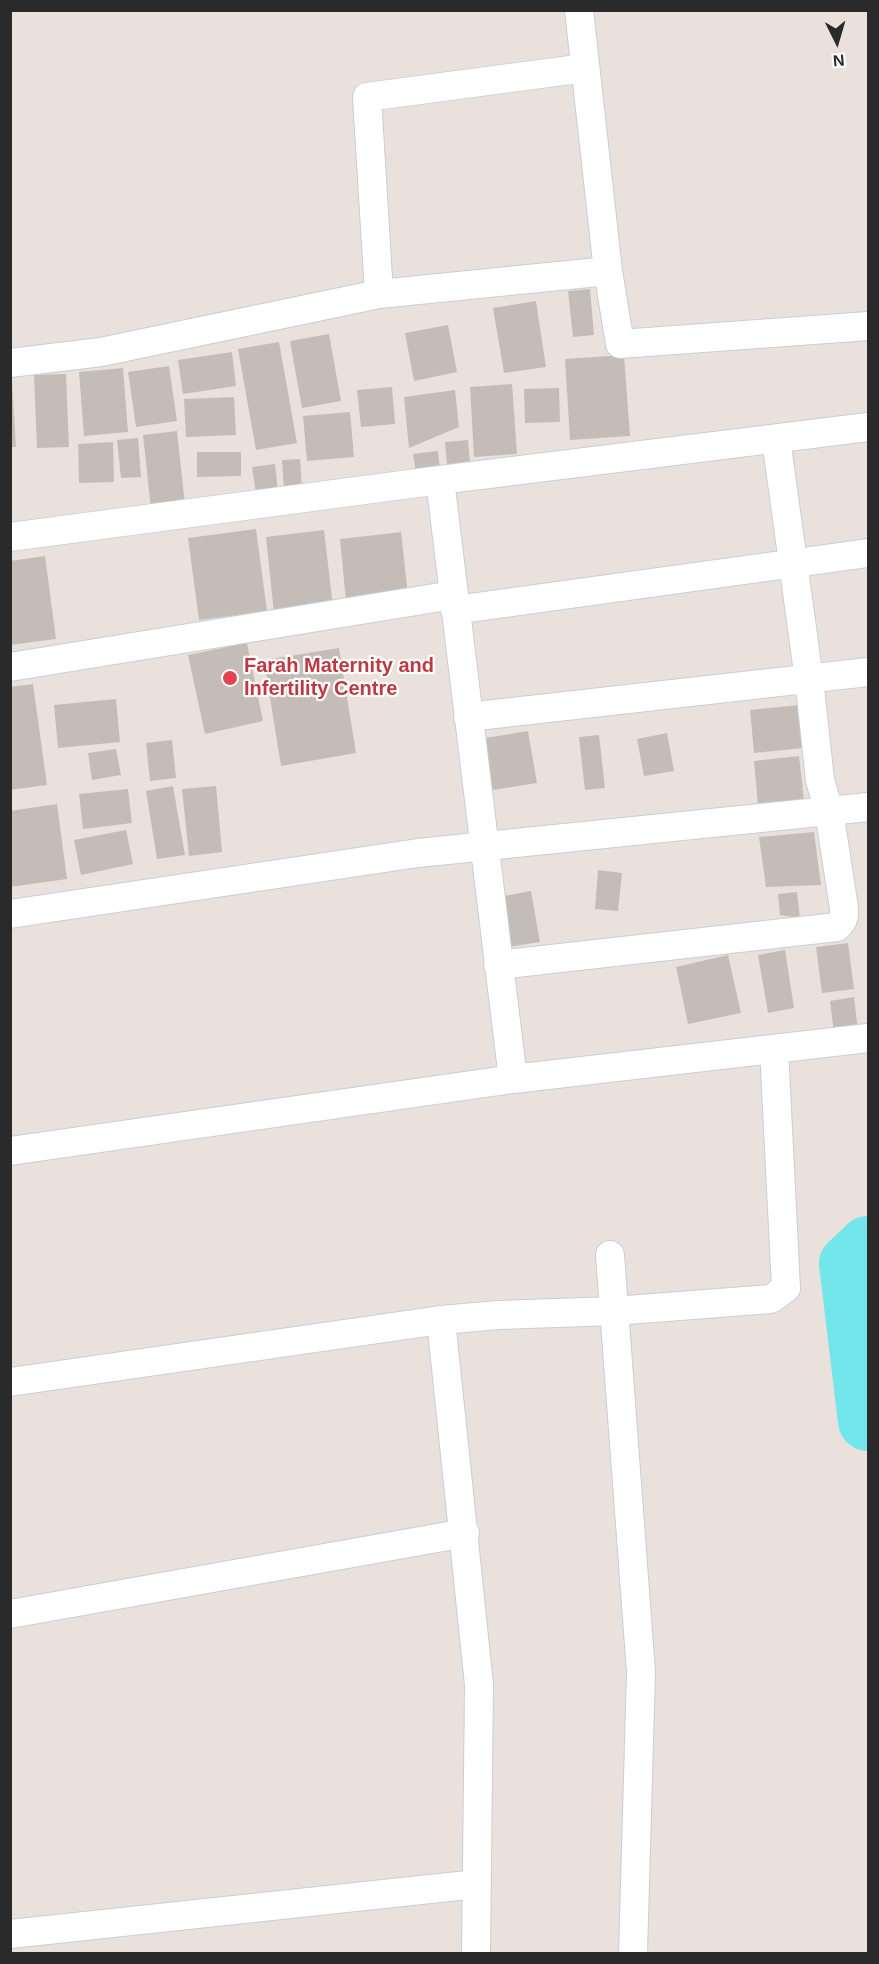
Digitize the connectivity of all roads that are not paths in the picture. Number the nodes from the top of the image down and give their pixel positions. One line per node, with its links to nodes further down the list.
1 (579, 10): 2 (street)
2 (585, 68): 3 (street); 4 (street)
3 (608, 271): 4 (street); 5 (street)
4 (379, 294): 6 (street)
5 (868, 327)
6 (10, 363)
7 (868, 428): 8 (street)
8 (776, 439): 9 (street); 12 (street)
9 (440, 480): 10 (street); 13 (street)
10 (10, 537)
11 (868, 554): 12 (street)
12 (793, 564): 13 (street); 16 (street)
13 (454, 603): 14 (street); 17 (street)
14 (10, 667)
15 (868, 672): 16 (street)
16 (809, 679): 17 (street); 19 (street)
17 (468, 717): 20 (street)
18 (868, 807): 19 (street)
19 (829, 811): 20 (street); 22 (street)
20 (483, 847): 21 (street); 22 (street)
21 (10, 914)
22 (498, 965): 25 (street)
23 (868, 1038): 24 (street)
24 (774, 1049): 25 (street); 28 (street)
25 (513, 1079): 26 (street)
26 (10, 1151)
27 (610, 1255): 28 (street)
28 (614, 1311): 29 (street); 36 (street)
29 (441, 1320): 30 (street); 31 (street)
30 (10, 1382)
31 (465, 1533): 32 (street); 33 (street)
32 (10, 1614)
33 (477, 1884): 34 (street); 35 (street)
34 (10, 1934)
35 (476, 1953)
36 (633, 1953)

